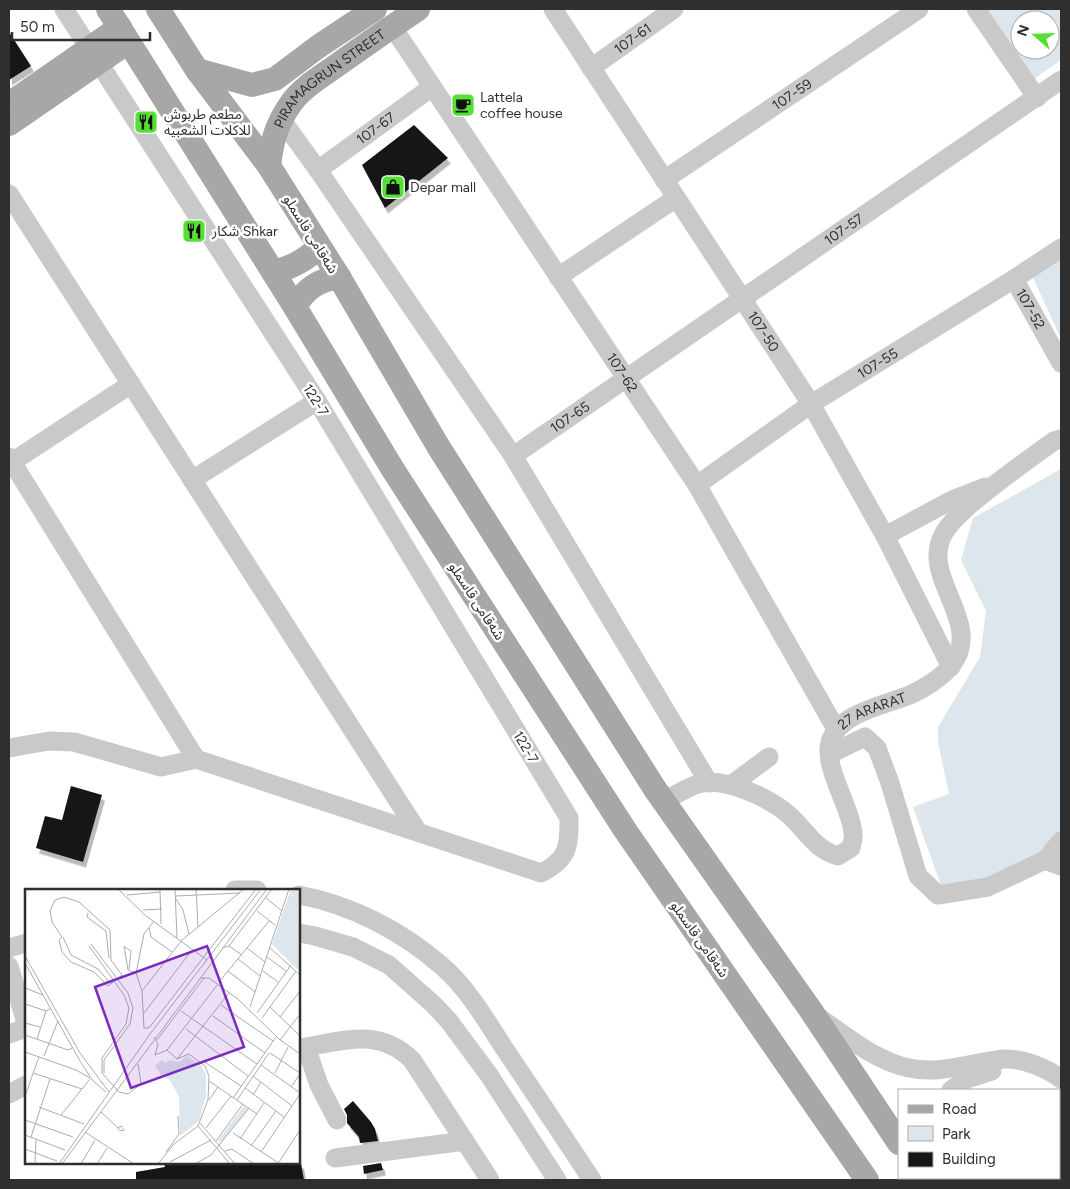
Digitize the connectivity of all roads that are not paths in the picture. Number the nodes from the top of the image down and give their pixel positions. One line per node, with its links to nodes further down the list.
1 (64, 9): 11 (street, 122-7)
2 (158, 9): 13 (main road, شەقامی قاسملو)
3 (375, 9): 13 (main road, PIRAMAGRUN STREET)
4 (418, 9): 10 (main road, PIRAMAGRUN STREET)
5 (553, 9): 12 (street, 107-50)
6 (674, 9): 12 (street, 107-61)
7 (919, 9): 22 (street, 107-59)
8 (976, 9): 16 (street)
9 (119, 26): 11 (main road); 27 (main road, شەقامی قاسملو)
10 (392, 26): 15 (street, 107-62); 18 (main road, PIRAMAGRUN STREET)
11 (95, 55): 17 (main road); 19 (main road); 36 (street, 122-7)
12 (591, 68): 22 (street, 107-50)
13 (197, 70): 20 (main road, شەقامی قاسملو)
14 (1061, 80): 16 (street, 107-57)
15 (432, 87): 21 (street, 107-67); 29 (street, 107-62)
16 (1037, 98): 31 (street, 107-57)
17 (9, 104)
18 (281, 120): 20 (main road, PIRAMAGRUN STREET); 21 (street)
19 (9, 124)
20 (269, 166): 25 (main road, شەقامی قاسملو)
21 (318, 170): 39 (street)
22 (664, 180): 24 (street, 107-50)
23 (9, 194): 35 (street)
24 (676, 198): 29 (street); 31 (street, 107-50)
25 (319, 247): 27 (main road); 28 (main road, شەقامی قاسملو)
26 (1061, 248): 30 (street, 107-55)
27 (273, 272): 32 (main road, شەقامی قاسملو)
28 (339, 277): 32 (main road); 53 (main road, شەقامی قاسملو)
29 (558, 277): 34 (street, 107-62)
30 (1014, 280): 33 (street, 107-52); 37 (street, 107-55)
31 (742, 298): 34 (street, 107-57); 37 (street, 107-50)
32 (295, 307): 84 (main road, شەقامی قاسملو)
33 (1061, 364)
34 (626, 378): 39 (street, 107-65); 43 (street, 107-62)
35 (131, 384): 40 (street); 41 (street)
36 (317, 401): 41 (street); 54 (street, 122-7)
37 (811, 404): 43 (street, 107-55); 44 (street, 107-50)
38 (1059, 437): 42 (street, 27 ARARAT)
39 (513, 456): 51 (street)
40 (10, 459): 50 (street)
41 (192, 480): 54 (street)
42 (994, 484): 44 (street); 45 (street, 27 ARARAT)
43 (697, 485): 46 (street, 107-62)
44 (885, 536): 45 (street, 107-50)
45 (951, 667): 46 (street, 27 ARARAT)
46 (836, 729): 48 (street, 27 ARARAT)
47 (9, 748): 50 (street)
48 (830, 754): 52 (street, 27 ARARAT); 56 (street)
49 (769, 757): 52 (street)
50 (196, 759): 54 (street, 122-7)
51 (708, 783): 52 (street, 27 ARARAT); 53 (street, 27 ARARAT)
52 (731, 786)
53 (664, 801): 63 (main road, شەقامی قاسملو)
54 (418, 832)
55 (1061, 841): 56 (street)
56 (1053, 863)
57 (300, 895): 68 (street)
58 (300, 933): 69 (street)
59 (25, 944): 60 (street)
60 (9, 948)
61 (9, 966): 62 (street)
62 (17, 984): 64 (street)
63 (812, 1012): 70 (street); 79 (main road, شەقامی قاسملو)
64 (25, 1019)
65 (25, 1028): 66 (street)
66 (9, 1034)
67 (302, 1048): 76 (street); 78 (street)
68 (515, 1063): 69 (street); 75 (street)
69 (489, 1075): 77 (street)
70 (1061, 1079)
71 (25, 1086): 74 (street)
72 (952, 1089): 73 (street)
73 (1057, 1089)
74 (9, 1094)
75 (551, 1118): 77 (street); 83 (street)
76 (337, 1120)
77 (523, 1129): 82 (street)
78 (464, 1141): 80 (street); 81 (street)
79 (898, 1141)
80 (335, 1158)
81 (490, 1180)
82 (557, 1180)
83 (592, 1180)
84 (867, 1180)

